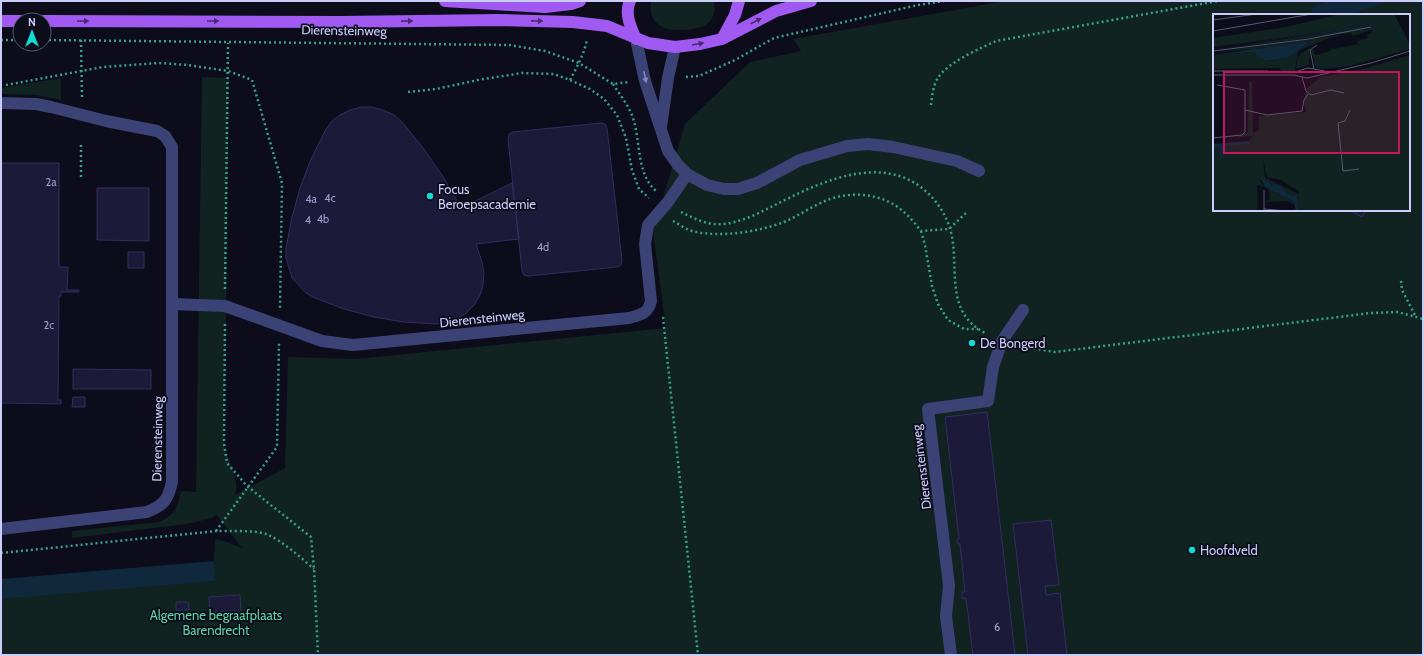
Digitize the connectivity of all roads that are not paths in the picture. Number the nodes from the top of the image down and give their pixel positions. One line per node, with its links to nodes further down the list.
1 (445, 1): 2 (main road)
2 (580, 1)
3 (630, 1): 9 (main road)
4 (739, 1): 10 (main road)
5 (811, 1): 10 (main road, one-way to 5)
6 (1, 21): 7 (main road)
7 (12, 21)
8 (52, 21): 9 (main road, Dierensteinweg, one-way to 9)
9 (636, 38): 11 (main road, Dierensteinweg); 13 (street, one-way to 13)
10 (722, 39): 11 (main road, Dierensteinweg, one-way to 10)
11 (675, 47): 13 (street)
12 (1, 103): 16 (street, Dierensteinweg)
13 (660, 130): 15 (street)
14 (979, 171): 15 (street)
15 (687, 174): 16 (street, Dierensteinweg)
16 (172, 304): 18 (street, Dierensteinweg)
17 (1023, 310): 19 (street, Dierensteinweg)
18 (1, 529)
19 (951, 655)

